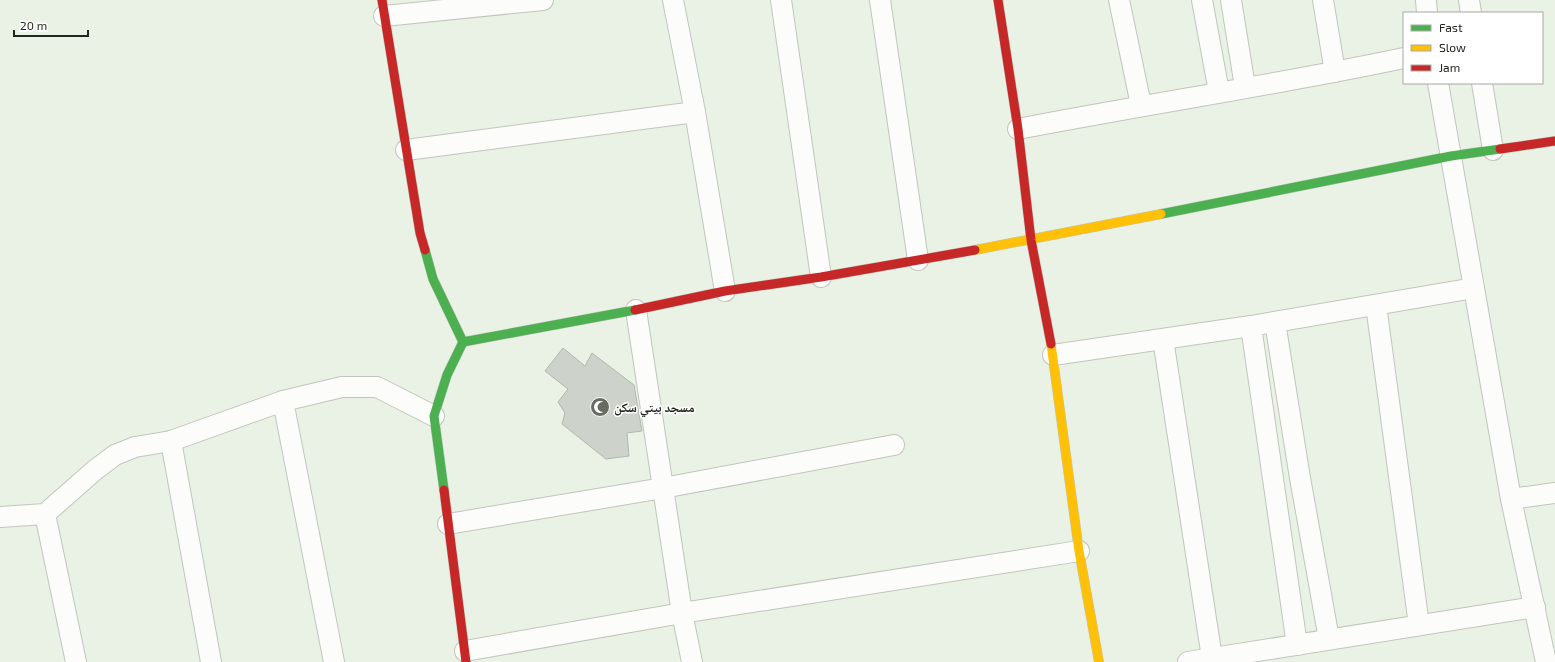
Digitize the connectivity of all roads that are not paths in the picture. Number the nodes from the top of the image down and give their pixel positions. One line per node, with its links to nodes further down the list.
1 (543, 0): 12 (street)
2 (673, 0): 22 (street)
3 (781, 0): 30 (street)
4 (880, 0): 29 (street)
5 (998, 0): 23 (street)
6 (1119, 0): 21 (street)
7 (1202, 0): 20 (street)
8 (1230, 0): 19 (street)
9 (1323, 0): 16 (street)
10 (1426, 0): 13 (street)
11 (1469, 0): 14 (street)
12 (383, 8): 25 (street)
13 (1427, 12)
14 (1471, 12)
15 (1403, 58): 16 (street)
16 (1335, 72): 19 (street)
17 (1438, 84): 27 (street)
18 (1482, 84): 26 (street)
19 (1245, 87): 20 (street)
20 (1219, 92): 21 (street)
21 (1141, 105): 23 (street)
22 (695, 112): 25 (street); 32 (street)
23 (1018, 129): 28 (street)
24 (1555, 141): 26 (street)
25 (406, 150): 38 (street)
26 (1493, 150): 27 (street)
27 (1451, 156): 28 (street); 31 (street)
28 (1031, 240): 29 (street); 39 (street)
29 (918, 260): 30 (street)
30 (821, 277): 32 (street)
31 (1474, 288): 33 (street); 50 (street)
32 (725, 291): 34 (street)
33 (1376, 305): 35 (street); 59 (street)
34 (636, 310): 38 (street); 48 (street)
35 (1275, 322): 36 (street); 41 (street)
36 (1251, 326): 37 (street); 42 (street)
37 (1163, 339): 39 (street); 63 (street)
38 (463, 342): 43 (street)
39 (1053, 355): 54 (street)
40 (283, 401): 43 (street); 44 (street); 66 (street)
41 (1290, 407): 42 (street); 46 (street)
42 (1264, 411): 47 (street)
43 (434, 416): 53 (street)
44 (171, 441): 51 (street); 65 (street)
45 (894, 445): 48 (street)
46 (1300, 478): 47 (street); 55 (street)
47 (1273, 482): 56 (street)
48 (664, 488): 53 (street); 58 (street)
49 (1555, 493): 50 (street)
50 (1511, 499): 57 (street)
51 (44, 514): 52 (street); 64 (street)
52 (0, 517)
53 (448, 524): 62 (street)
54 (1079, 551): 58 (street); 68 (street)
55 (1314, 551): 56 (street); 60 (street)
56 (1284, 555): 61 (street)
57 (1535, 607): 59 (street); 70 (street)
58 (682, 613): 62 (street); 67 (street)
59 (1419, 624): 60 (street)
60 (1328, 639): 61 (street)
61 (1297, 645): 63 (street)
62 (465, 657)
63 (1212, 658): 69 (street)
64 (76, 662)
65 (211, 662)
66 (334, 662)
67 (692, 662)
68 (1099, 662)
69 (1188, 662)
70 (1546, 662)

